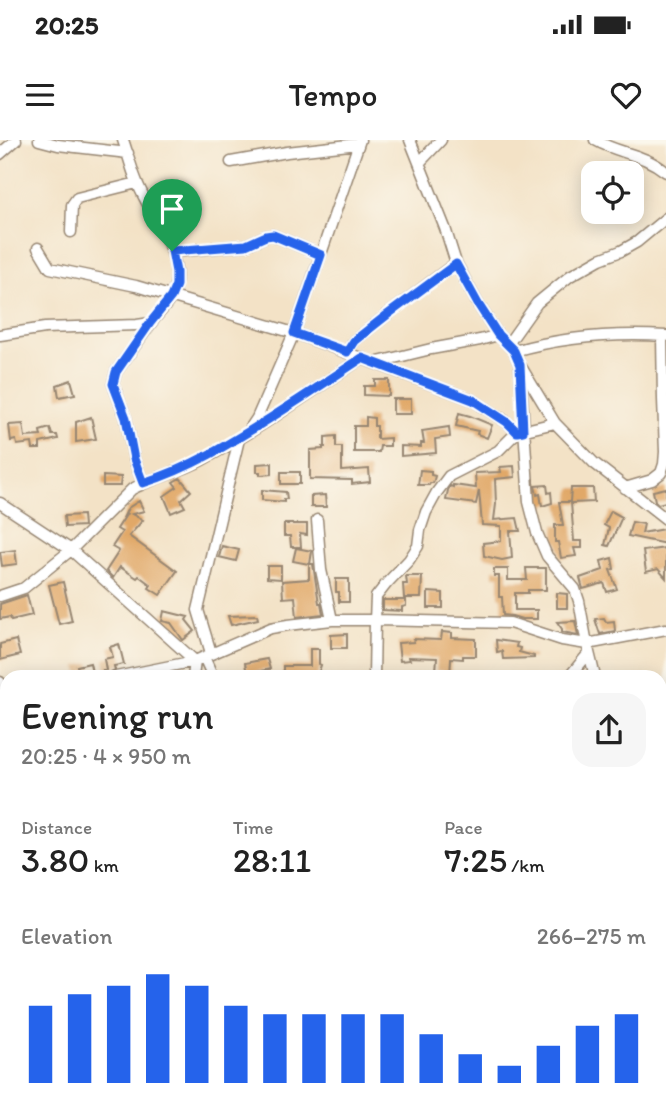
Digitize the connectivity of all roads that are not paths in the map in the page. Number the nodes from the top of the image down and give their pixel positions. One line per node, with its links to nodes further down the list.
1 (16, 140): 9 (street)
2 (39, 140): 8 (street)
3 (123, 140): 8 (street)
4 (410, 140): 11 (street)
5 (441, 140): 11 (street)
6 (595, 140): 12 (street)
7 (359, 142): 10 (street); 18 (street)
8 (128, 153): 13 (street)
9 (0, 154)
10 (231, 162)
11 (420, 162): 19 (street)
12 (666, 172)
13 (137, 183): 15 (street); 17 (street)
14 (666, 218): 26 (street)
15 (71, 232)
16 (38, 248): 20 (street)
17 (172, 251): 18 (street); 20 (street)
18 (321, 255): 22 (street)
19 (456, 264): 24 (street); 27 (street)
20 (171, 297): 21 (street); 22 (street)
21 (150, 323): 23 (street); 36 (street)
22 (294, 333): 27 (street); 32 (street)
23 (0, 335)
24 (498, 335): 26 (street); 29 (street)
25 (664, 336): 26 (street); 35 (street)
26 (511, 347): 30 (street)
27 (347, 352): 28 (street)
28 (362, 358): 29 (street); 32 (street)
29 (374, 363): 33 (street)
30 (520, 365): 31 (street); 33 (street)
31 (555, 423): 33 (street); 37 (street)
32 (249, 432): 34 (street)
33 (520, 432): 44 (street); 46 (street)
34 (239, 439): 36 (street); 47 (street)
35 (666, 452): 37 (street)
36 (143, 483): 41 (street)
37 (625, 488): 39 (street)
38 (0, 503): 41 (street)
39 (666, 519)
40 (317, 520): 43 (street)
41 (71, 550): 42 (street); 47 (street)
42 (0, 596)
43 (332, 620): 44 (street); 47 (street)
44 (375, 620): 46 (street); 51 (street)
45 (666, 629): 46 (street)
46 (588, 649): 52 (street); 53 (street)
47 (203, 657): 48 (street); 49 (street); 50 (street)
48 (146, 670)
49 (196, 670)
50 (210, 670)
51 (374, 670)
52 (574, 670)
53 (593, 670)

